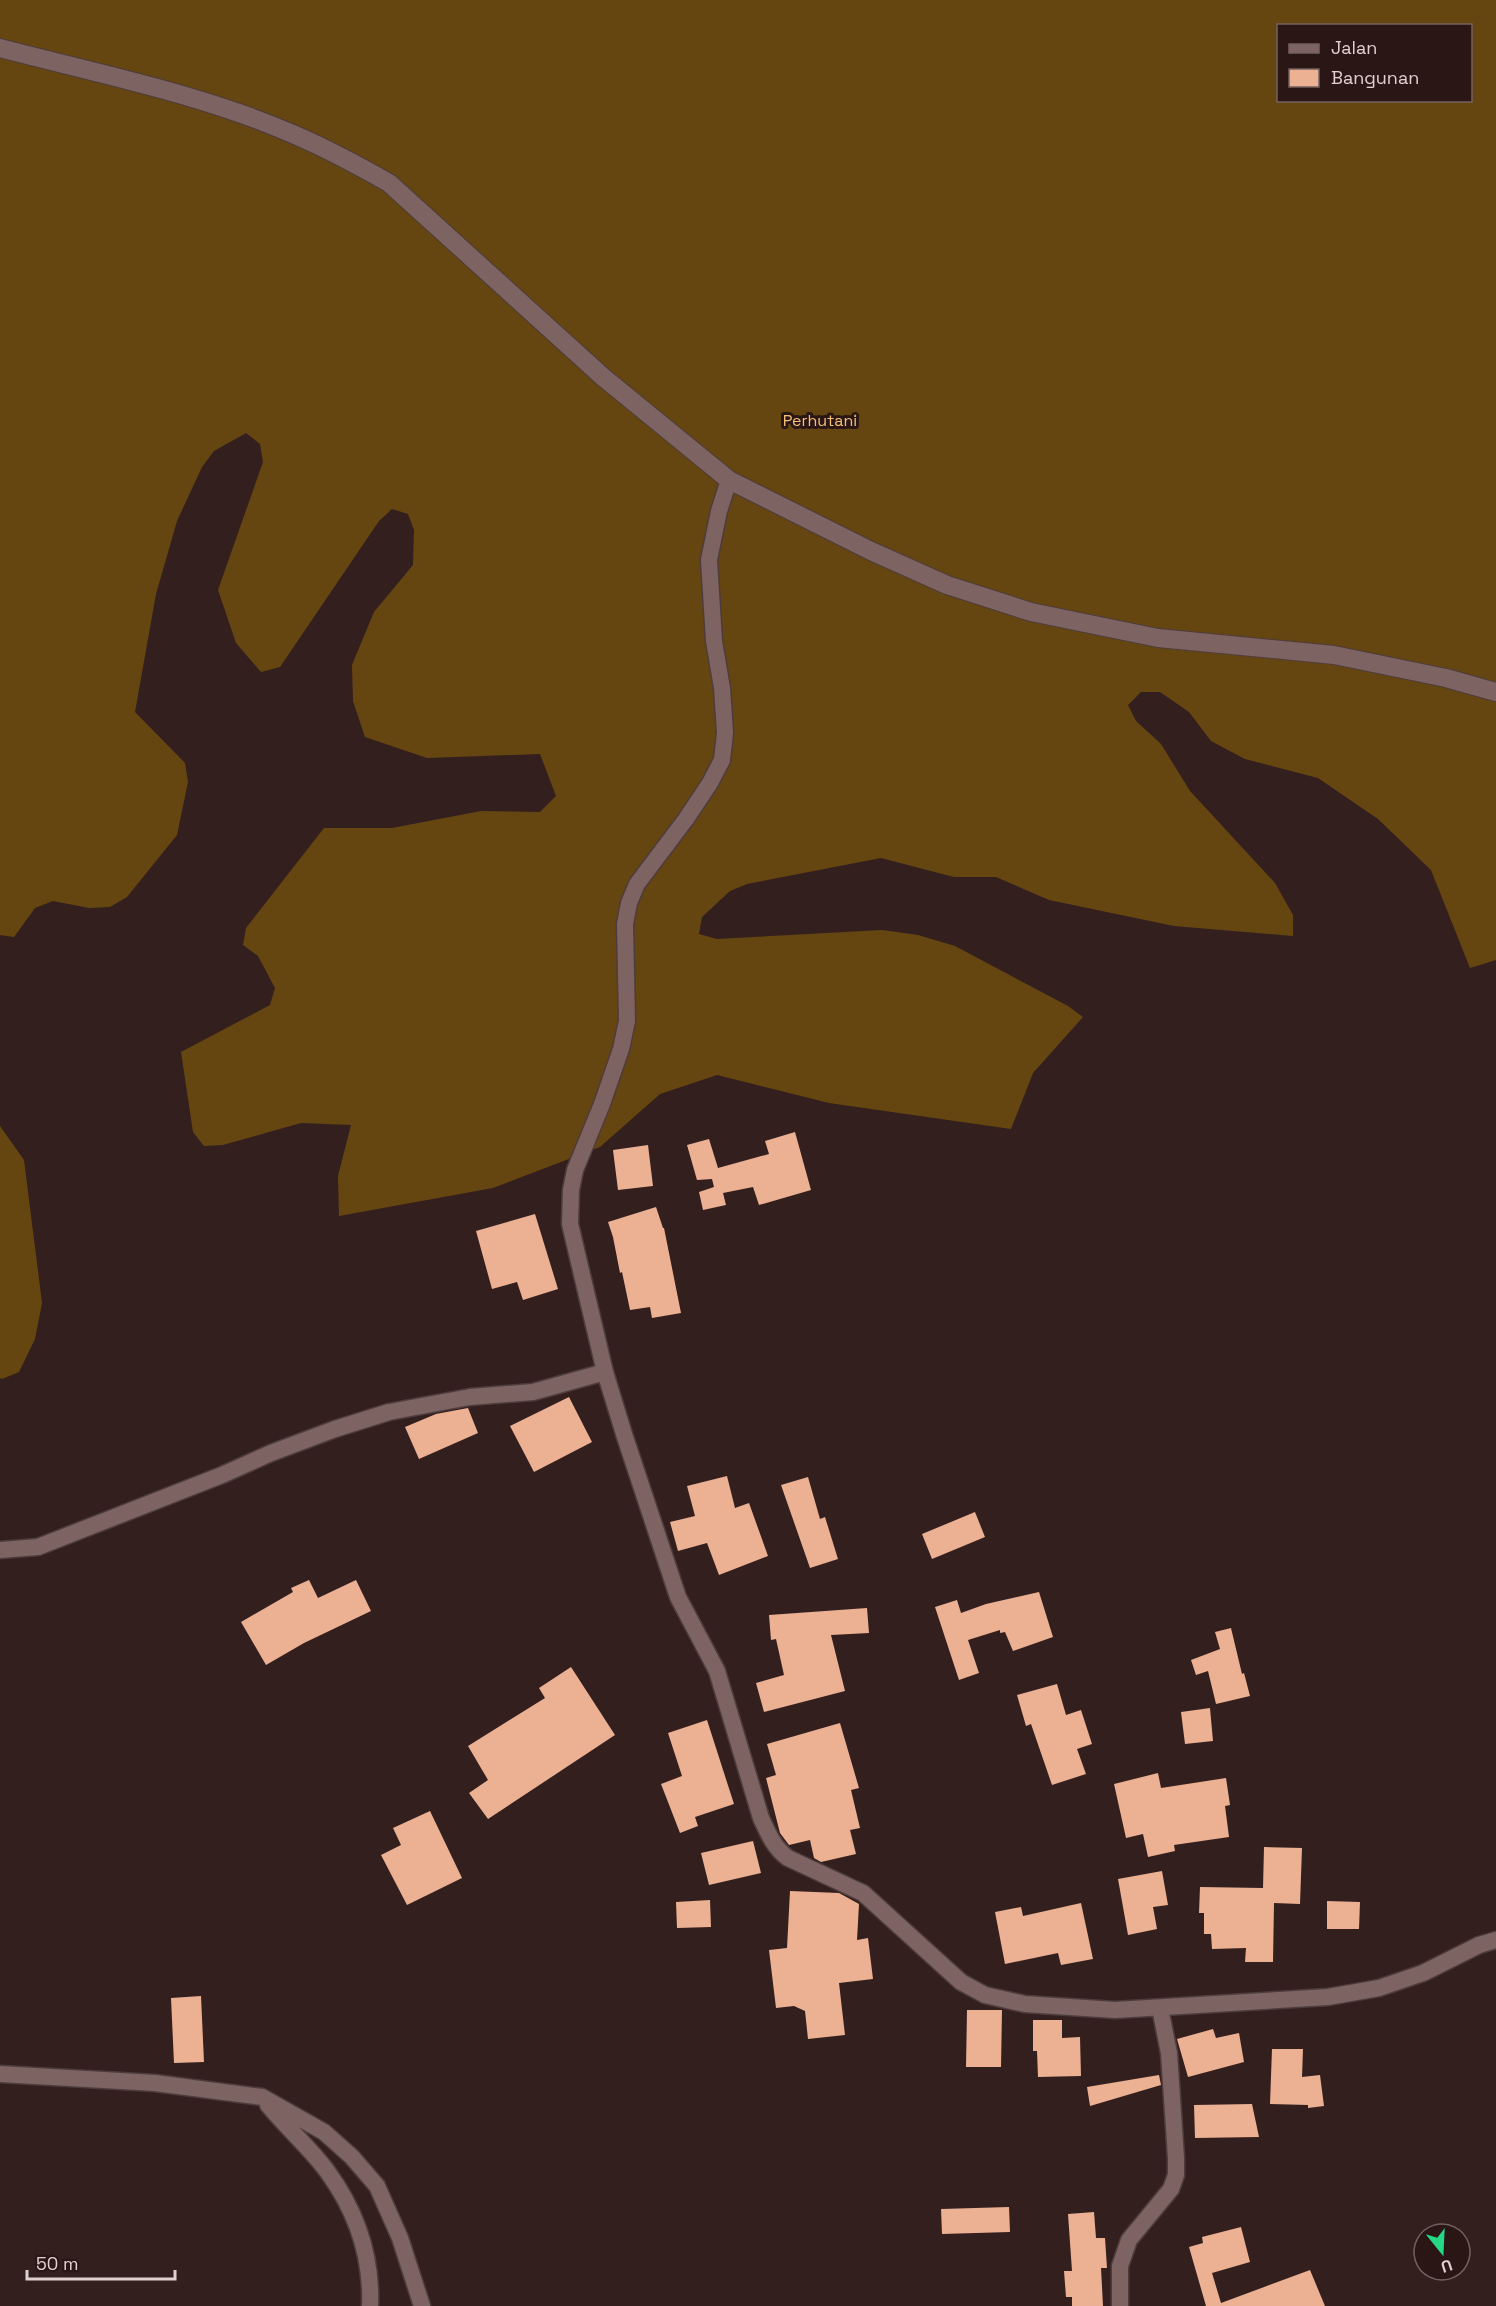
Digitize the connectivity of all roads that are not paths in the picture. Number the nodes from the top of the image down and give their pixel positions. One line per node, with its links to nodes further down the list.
1 (0, 48): 2 (street)
2 (729, 480): 3 (street); 4 (street)
3 (1496, 692)
4 (605, 1372): 5 (street); 7 (street)
5 (0, 1550)
6 (1496, 1940): 7 (street)
7 (1160, 2008): 12 (street)
8 (0, 2074): 9 (street)
9 (262, 2097): 10 (street); 11 (street)
10 (370, 2306)
11 (422, 2306)
12 (1120, 2306)

